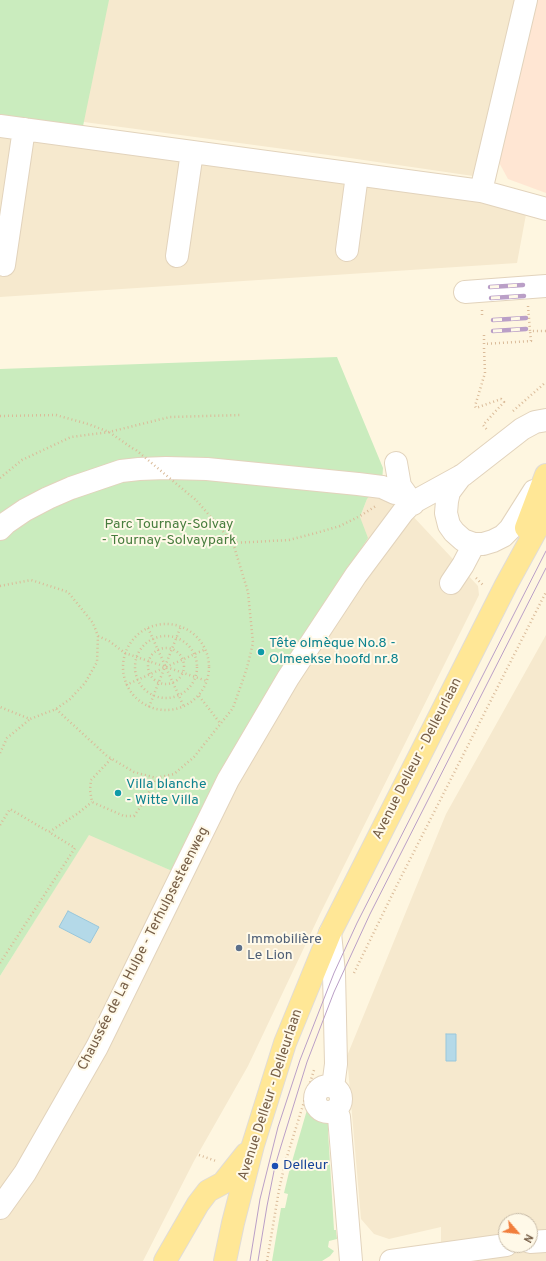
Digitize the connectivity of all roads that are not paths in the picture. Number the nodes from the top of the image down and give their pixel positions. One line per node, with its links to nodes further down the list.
1 (526, 0): 6 (street)
2 (0, 126): 3 (street)
3 (24, 129): 4 (street); 10 (street)
4 (192, 152): 5 (street); 9 (street)
5 (357, 175): 6 (street); 8 (street)
6 (481, 192): 7 (street)
7 (546, 209)
8 (346, 250)
9 (177, 256)
10 (4, 265)
11 (546, 286): 12 (street)
12 (465, 292)
13 (546, 420): 16 (street, Chaussée de La Hulpe - Terhulpsesteenweg)
14 (396, 463): 18 (street)
15 (546, 471): 22 (street)
16 (463, 475): 18 (street, Chaussée de La Hulpe - Terhulpsesteenweg); 19 (street)
17 (546, 475): 24 (main road)
18 (404, 497): 19 (street); 21 (street); 27 (street, Chaussée de La Hulpe - Terhulpsesteenweg)
19 (446, 507): 22 (street)
20 (546, 512): 24 (main road)
21 (0, 529)
22 (474, 544): 23 (street)
23 (451, 584)
24 (506, 585): 25 (main road, Avenue Delleur - Delleurlaan)
25 (330, 933): 26 (main road, Avenue Delleur - Delleurlaan); 32 (street)
26 (253, 1145): 30 (main road); 31 (main road, Avenue Delleur - Delleurlaan)
27 (0, 1208)
28 (498, 1246): 29 (street)
29 (428, 1258): 33 (street)
30 (165, 1261)
31 (225, 1261)
32 (351, 1261)
33 (391, 1261)

